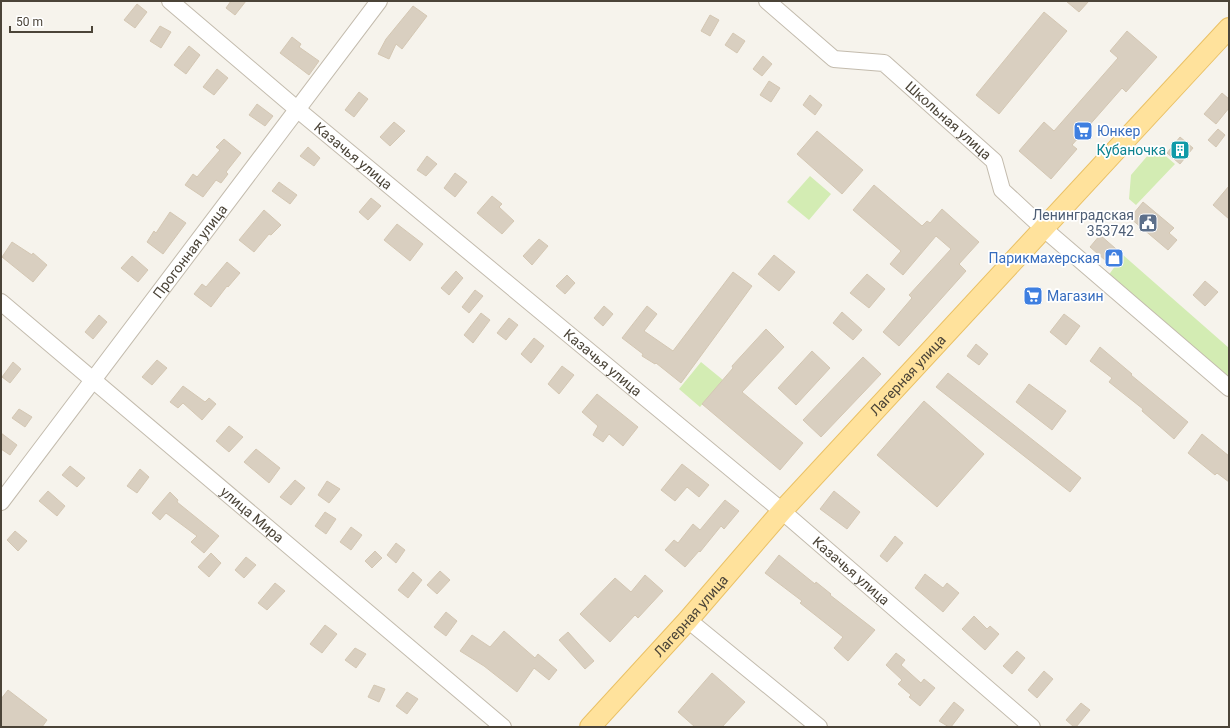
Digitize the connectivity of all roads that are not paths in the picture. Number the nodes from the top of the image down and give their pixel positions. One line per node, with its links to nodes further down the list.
1 (170, 1): 5 (street, Казачья улица)
2 (379, 1): 5 (street, Прогонная улица)
3 (767, 1): 6 (street, Школьная улица)
4 (1229, 28): 6 (main road, Лагерная улица)
5 (298, 110): 8 (street, Прогонная улица); 11 (street, Казачья улица)
6 (1043, 228): 9 (street, Школьная улица); 11 (main road, Лагерная улица)
7 (1, 302): 8 (street, улица Мира)
8 (93, 379): 10 (street, Прогонная улица); 13 (street, улица Мира)
9 (1229, 388)
10 (1, 502)
11 (782, 511): 12 (main road, Лагерная улица); 16 (street, Казачья улица)
12 (688, 620): 14 (main road, Лагерная улица); 15 (street)
13 (503, 727)
14 (590, 727)
15 (819, 727)
16 (1032, 727)

